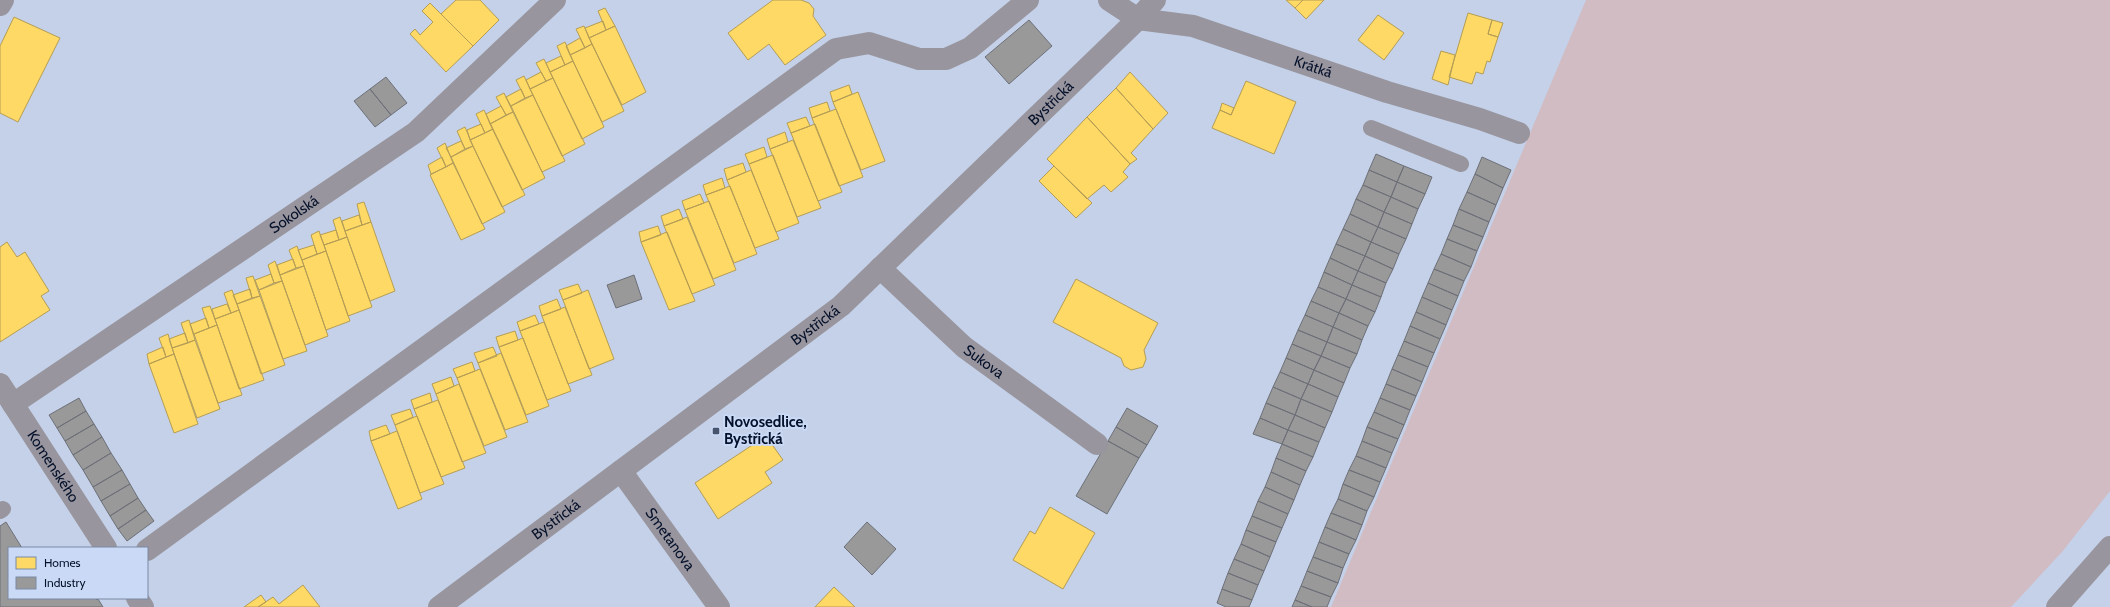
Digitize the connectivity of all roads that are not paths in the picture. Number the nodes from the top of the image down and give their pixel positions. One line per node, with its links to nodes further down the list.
1 (3, 0): 6 (street)
2 (555, 0): 13 (street, Sokolská)
3 (1028, 0): 18 (street)
4 (1109, 0): 7 (street, Krátká)
5 (1155, 0): 7 (street, Bystřická)
6 (0, 5)
7 (1138, 19): 9 (street, Krátká); 11 (street, Bystřická)
8 (1371, 128): 10 (lane)
9 (1519, 133)
10 (1461, 164)
11 (880, 268): 14 (street, Sukova); 15 (street, Bystřická)
12 (0, 384): 13 (street, Komenského)
13 (13, 404): 16 (street, Komenského)
14 (1097, 444)
15 (621, 471): 19 (street, Bystřická); 20 (street, Smetanova)
16 (105, 547)
17 (2110, 547): 21 (street)
18 (148, 549)
19 (439, 607)
20 (719, 607)
21 (2057, 607)

